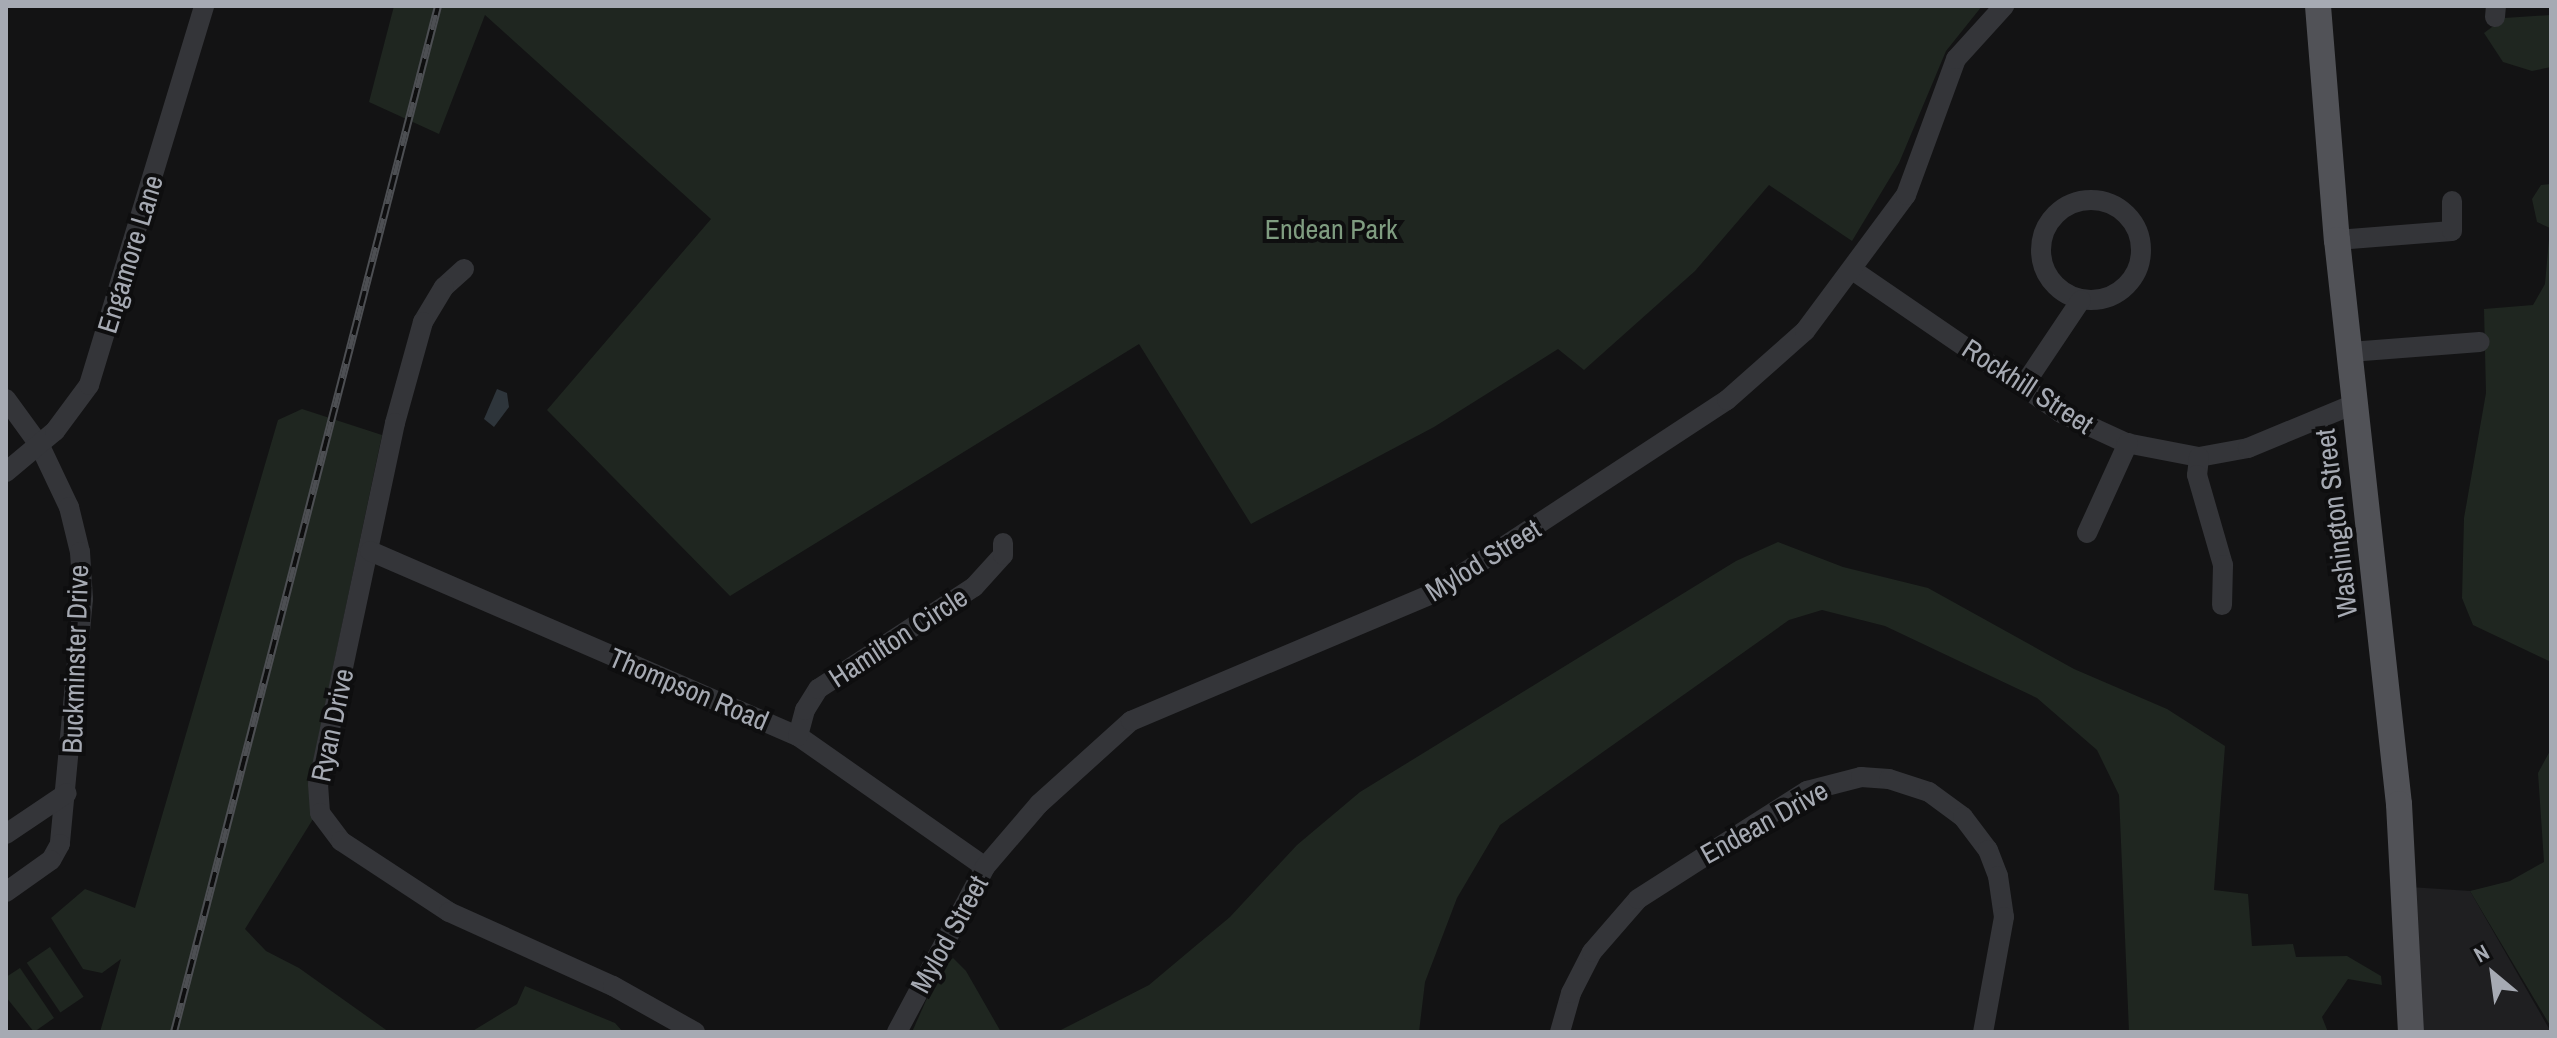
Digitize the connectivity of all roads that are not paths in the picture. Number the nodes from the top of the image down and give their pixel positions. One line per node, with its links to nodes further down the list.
1 (204, 6): 15 (street, Engamore Lane)
2 (2004, 6): 7 (street, Mylod Street)
3 (2318, 6): 5 (main road, Washington Street)
4 (2452, 201): 5 (street)
5 (2337, 240): 10 (main road, Washington Street)
6 (464, 269): 20 (street, Ryan Drive)
7 (1854, 271): 11 (street, Rockhill Street); 25 (street, Mylod Street)
8 (2081, 300): 8 (street); 11 (street)
9 (2480, 342): 10 (street)
10 (2350, 352): 13 (main road, Washington Street)
11 (2024, 385): 14 (street, Rockhill Street)
12 (6, 399): 15 (street, Buckminster Drive)
13 (2354, 404): 16 (street, Rockhill Street); 31 (main road, Washington Street)
14 (2128, 443): 16 (street, Rockhill Street); 18 (street)
15 (40, 446): 17 (street, Engamore Lane); 23 (street, Buckminster Drive)
16 (2199, 457): 21 (street)
17 (6, 472)
18 (2087, 533)
19 (1003, 543): 22 (street, Hamilton Circle)
20 (370, 551): 22 (street, Thompson Road); 27 (street, Ryan Drive)
21 (2222, 605)
22 (798, 736): 25 (street, Thompson Road)
23 (67, 793): 24 (street, Buckminster Drive); 26 (street, Buckminster Drive)
24 (6, 834)
25 (985, 867): 28 (street, Mylod Street)
26 (6, 892)
27 (695, 1032)
28 (897, 1032)
29 (1560, 1032): 30 (street, Endean Drive)
30 (1983, 1032)
31 (2411, 1032)

